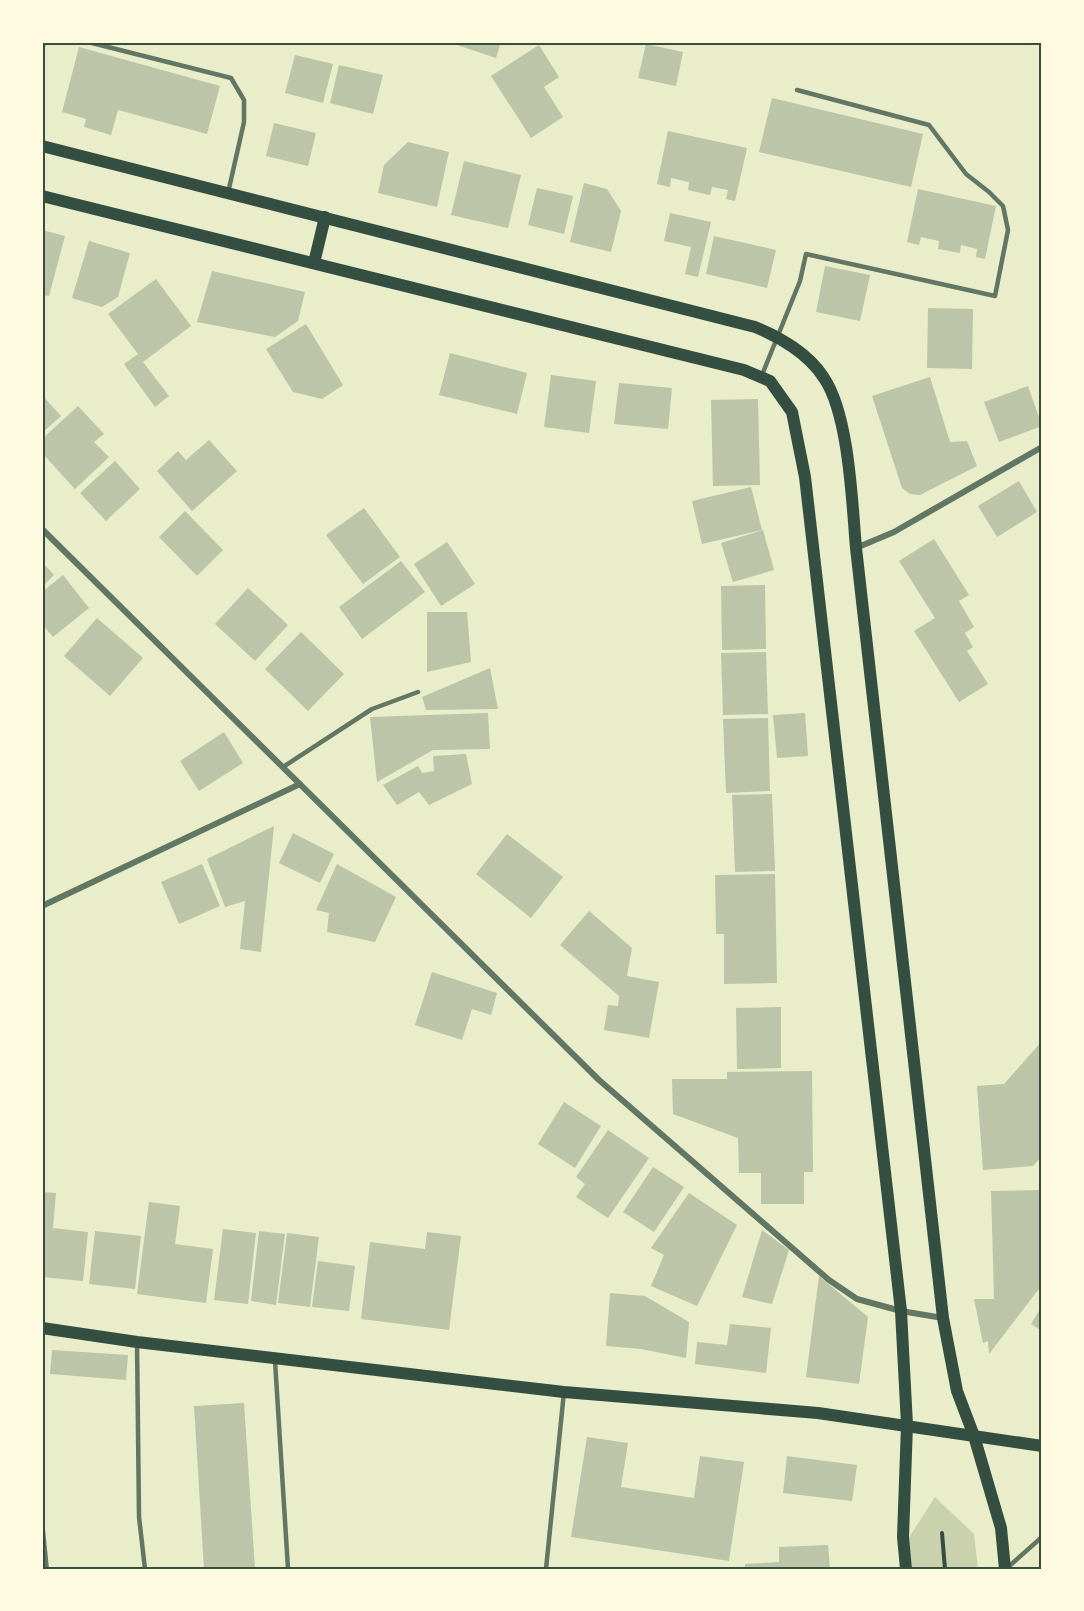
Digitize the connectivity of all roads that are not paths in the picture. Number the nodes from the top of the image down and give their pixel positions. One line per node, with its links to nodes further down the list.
1 (46, 42): 3 (lane)
2 (88, 42): 6 (lane)
3 (42, 50)
4 (797, 90): 10 (lane)
5 (42, 146): 6 (main road)
6 (228, 193): 8 (main road)
7 (42, 196): 9 (main road)
8 (325, 217): 9 (main road); 10 (main road)
9 (314, 263): 11 (main road)
10 (778, 336): 11 (lane); 15 (main road)
11 (761, 378): 20 (main road)
12 (1039, 449): 13 (street); 15 (street)
13 (1042, 455)
14 (42, 529): 17 (street)
15 (856, 548): 21 (main road)
16 (418, 692): 17 (lane)
17 (282, 767): 18 (street)
18 (300, 784): 19 (street); 20 (street)
19 (42, 906)
20 (901, 1311): 21 (street); 26 (main road)
21 (942, 1318): 27 (main road)
22 (42, 1328): 23 (main road)
23 (137, 1342): 24 (main road); 32 (lane)
24 (275, 1358): 25 (main road); 33 (lane)
25 (564, 1392): 26 (main road); 34 (lane)
26 (907, 1425): 27 (main road); 35 (main road)
27 (975, 1436): 28 (main road); 36 (main road)
28 (1042, 1446)
29 (42, 1529): 31 (street)
30 (1042, 1538): 36 (lane)
31 (46, 1569)
32 (145, 1569)
33 (288, 1569)
34 (546, 1569)
35 (906, 1569)
36 (1006, 1569)

